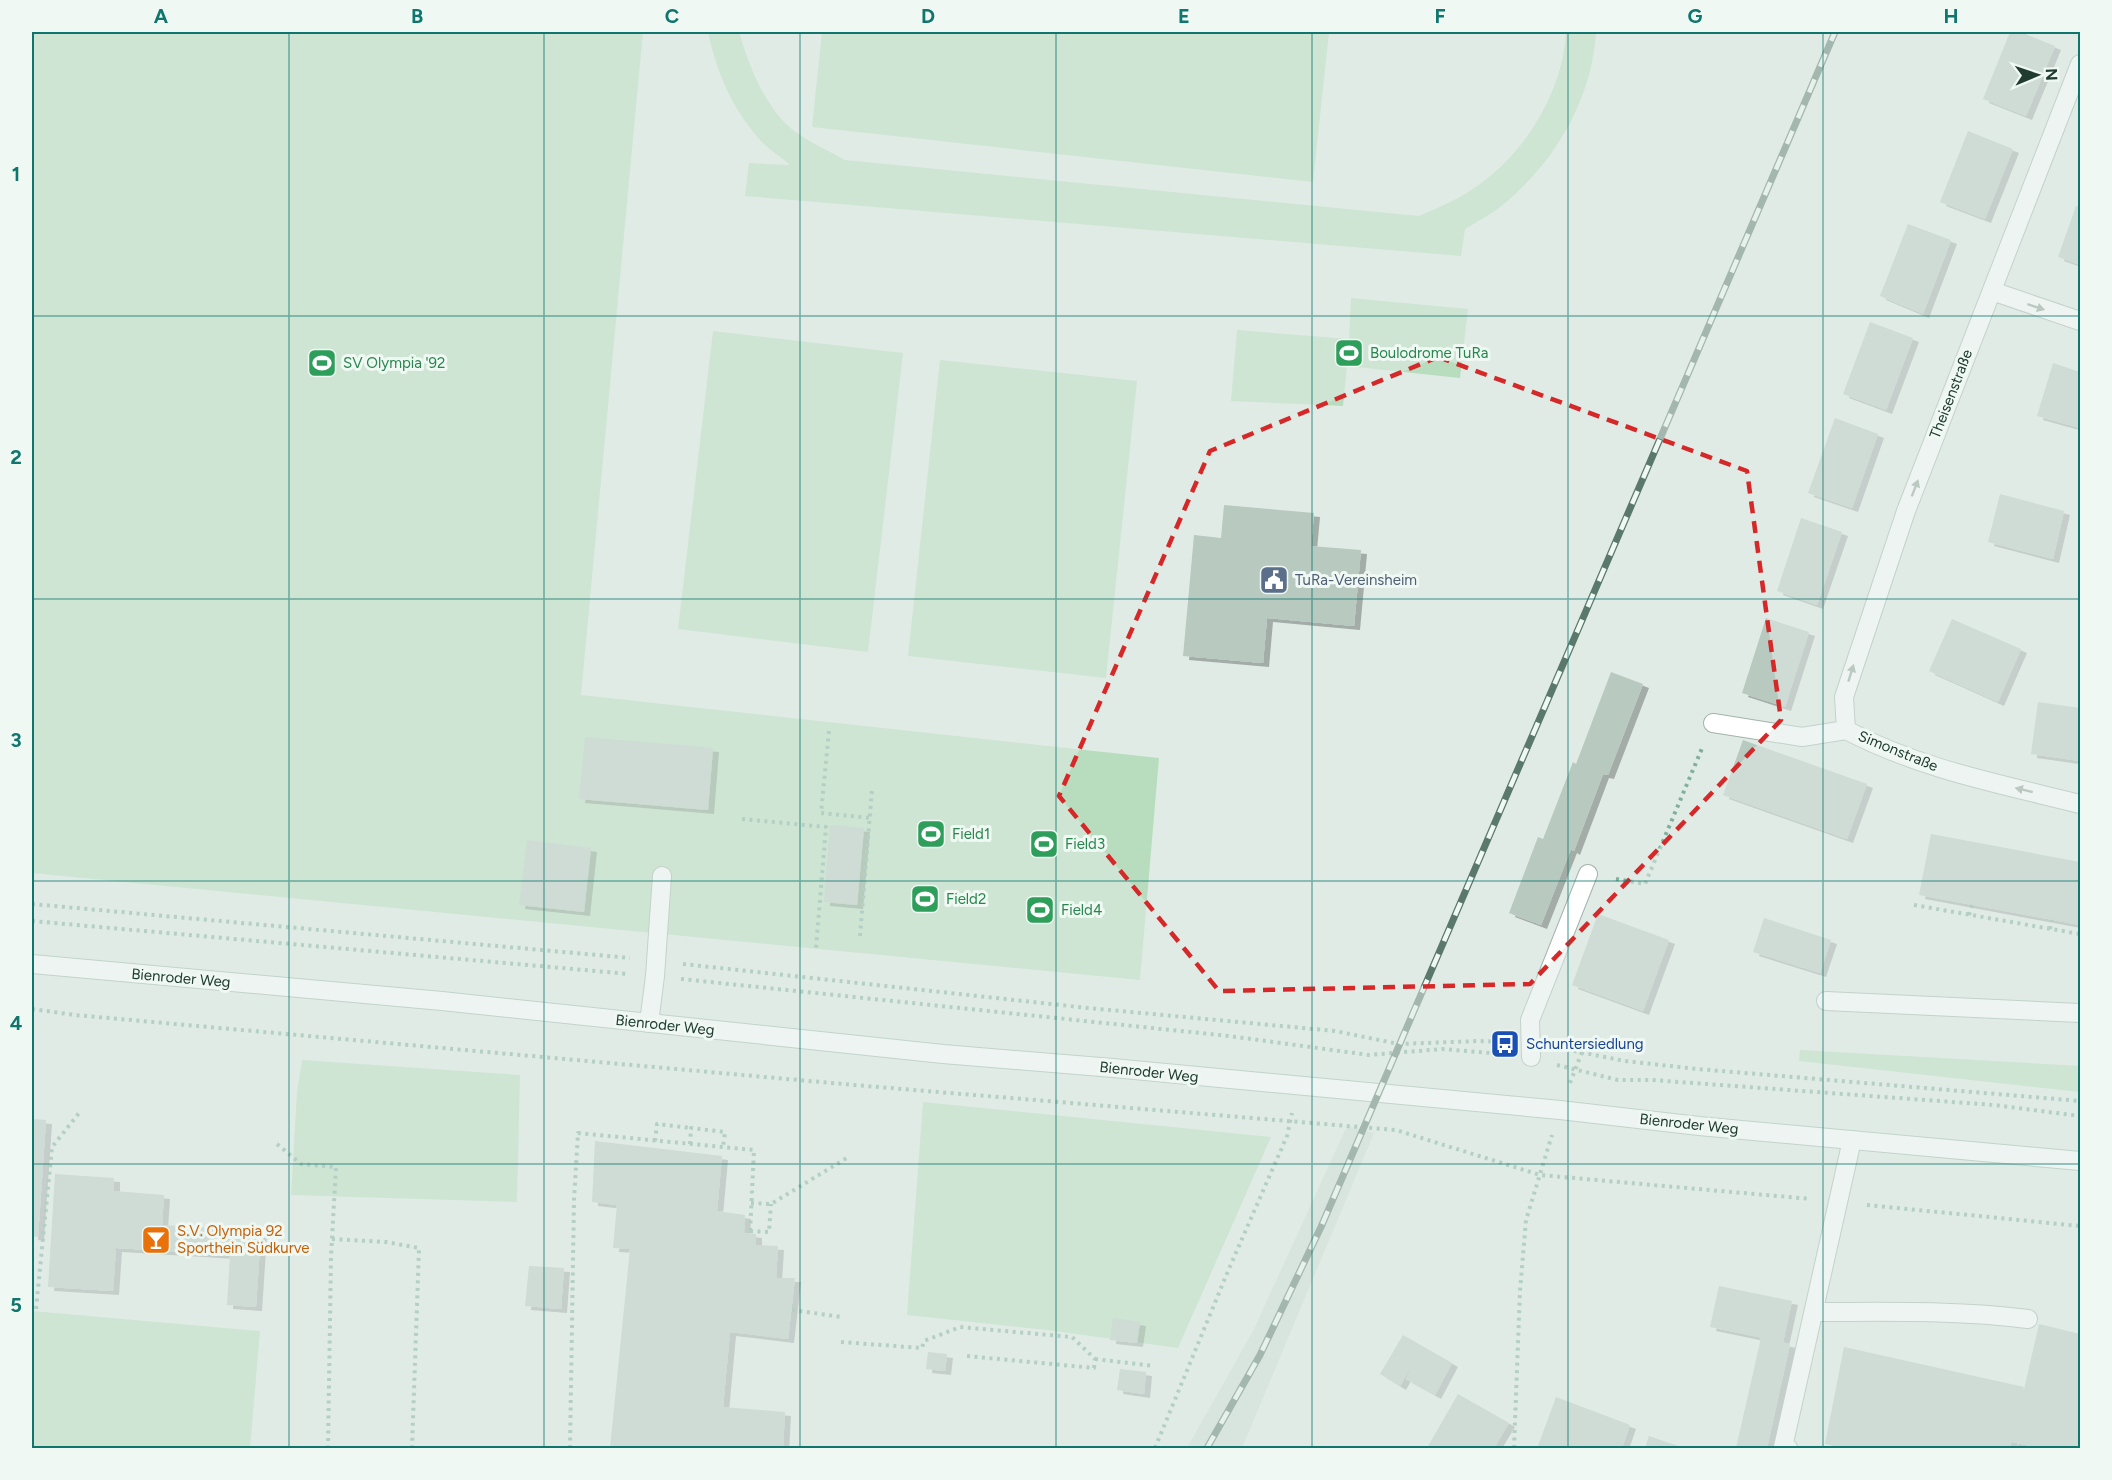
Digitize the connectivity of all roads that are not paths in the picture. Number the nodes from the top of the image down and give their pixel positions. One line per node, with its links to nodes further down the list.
1 (2080, 64): 2 (main road, Theisenstraße)
2 (1992, 291): 3 (main road, one-way to 3); 5 (main road, Theisenstraße, one-way to 2)
3 (2080, 321)
4 (1713, 723): 5 (main road, Simonstraße)
5 (1846, 730): 6 (main road, Simonstraße, one-way to 5)
6 (2080, 804)
7 (1588, 874): 13 (main road)
8 (662, 876): 12 (main road)
9 (32, 964): 12 (main road, Bienroder Weg)
10 (1826, 1001): 11 (main road)
11 (2080, 1012)
12 (649, 1023): 14 (main road, Bienroder Weg)
13 (1532, 1051)
14 (1852, 1140): 15 (main road, Bienroder Weg); 16 (main road)
15 (2080, 1161)
16 (1815, 1312): 17 (main road); 18 (main road)
17 (2028, 1319)
18 (1788, 1449)

